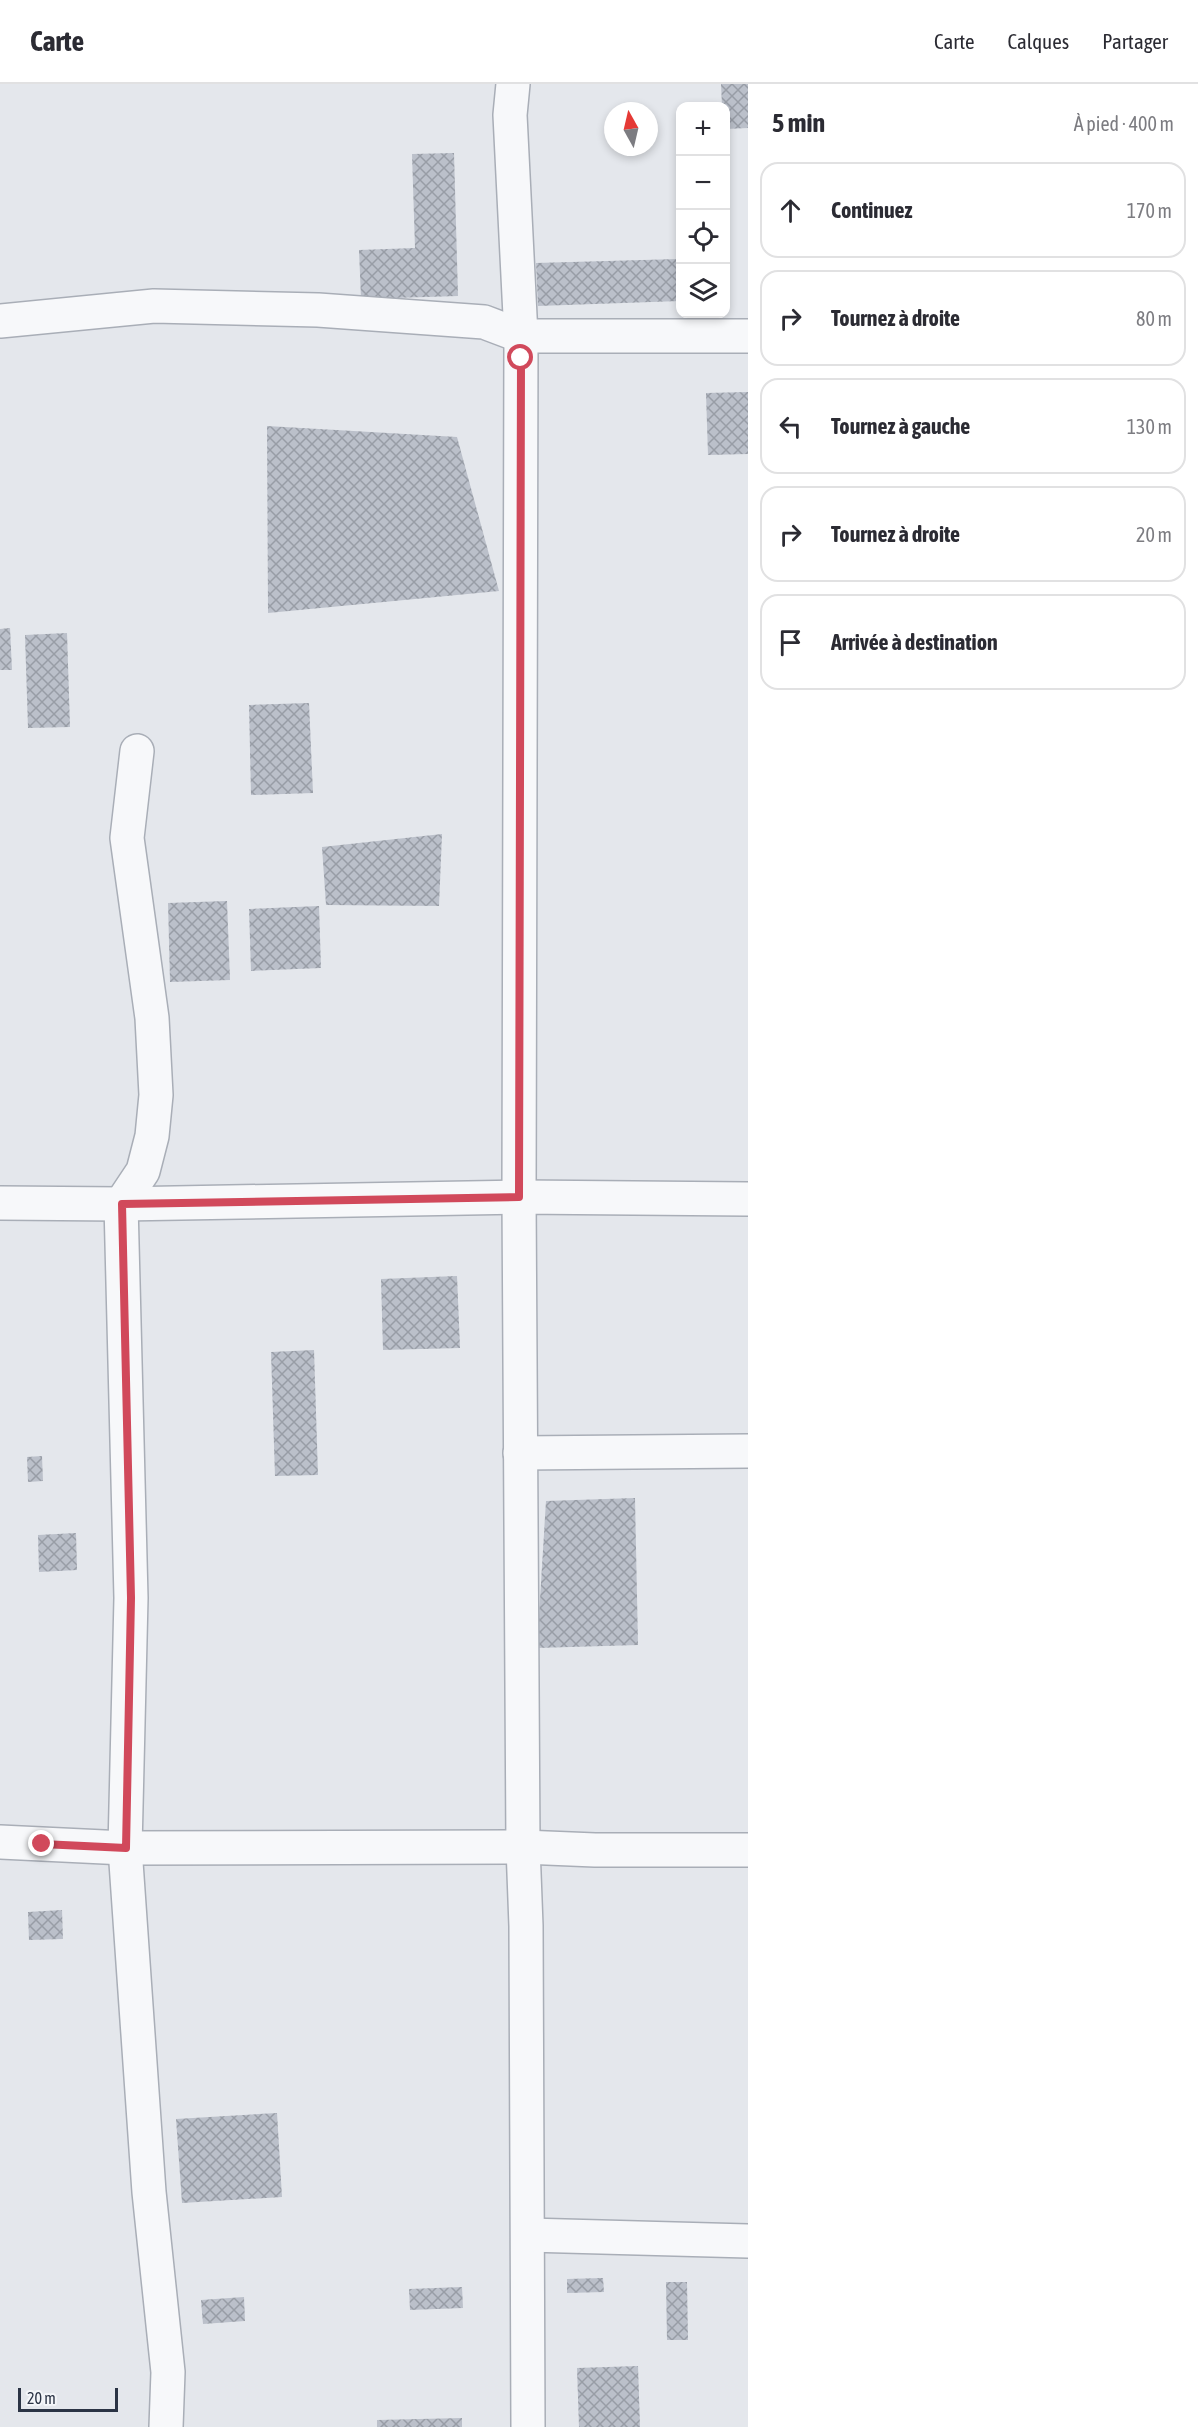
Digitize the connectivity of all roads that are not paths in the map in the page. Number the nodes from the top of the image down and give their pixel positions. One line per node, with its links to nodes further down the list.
1 (513, 84): 3 (street)
2 (0, 321): 3 (street)
3 (521, 336): 4 (street); 6 (street)
4 (748, 336)
5 (137, 751): 9 (street)
6 (519, 1197): 7 (street); 9 (street); 11 (street)
7 (748, 1199)
8 (0, 1203): 9 (street)
9 (122, 1204): 14 (street)
10 (748, 1451): 11 (street)
11 (520, 1453): 13 (street)
12 (0, 1842): 14 (street)
13 (523, 1847): 14 (street); 15 (street); 16 (street)
14 (126, 1848): 18 (street)
15 (748, 1850)
16 (528, 2235): 17 (street); 19 (street)
17 (748, 2241)
18 (165, 2427)
19 (528, 2427)

